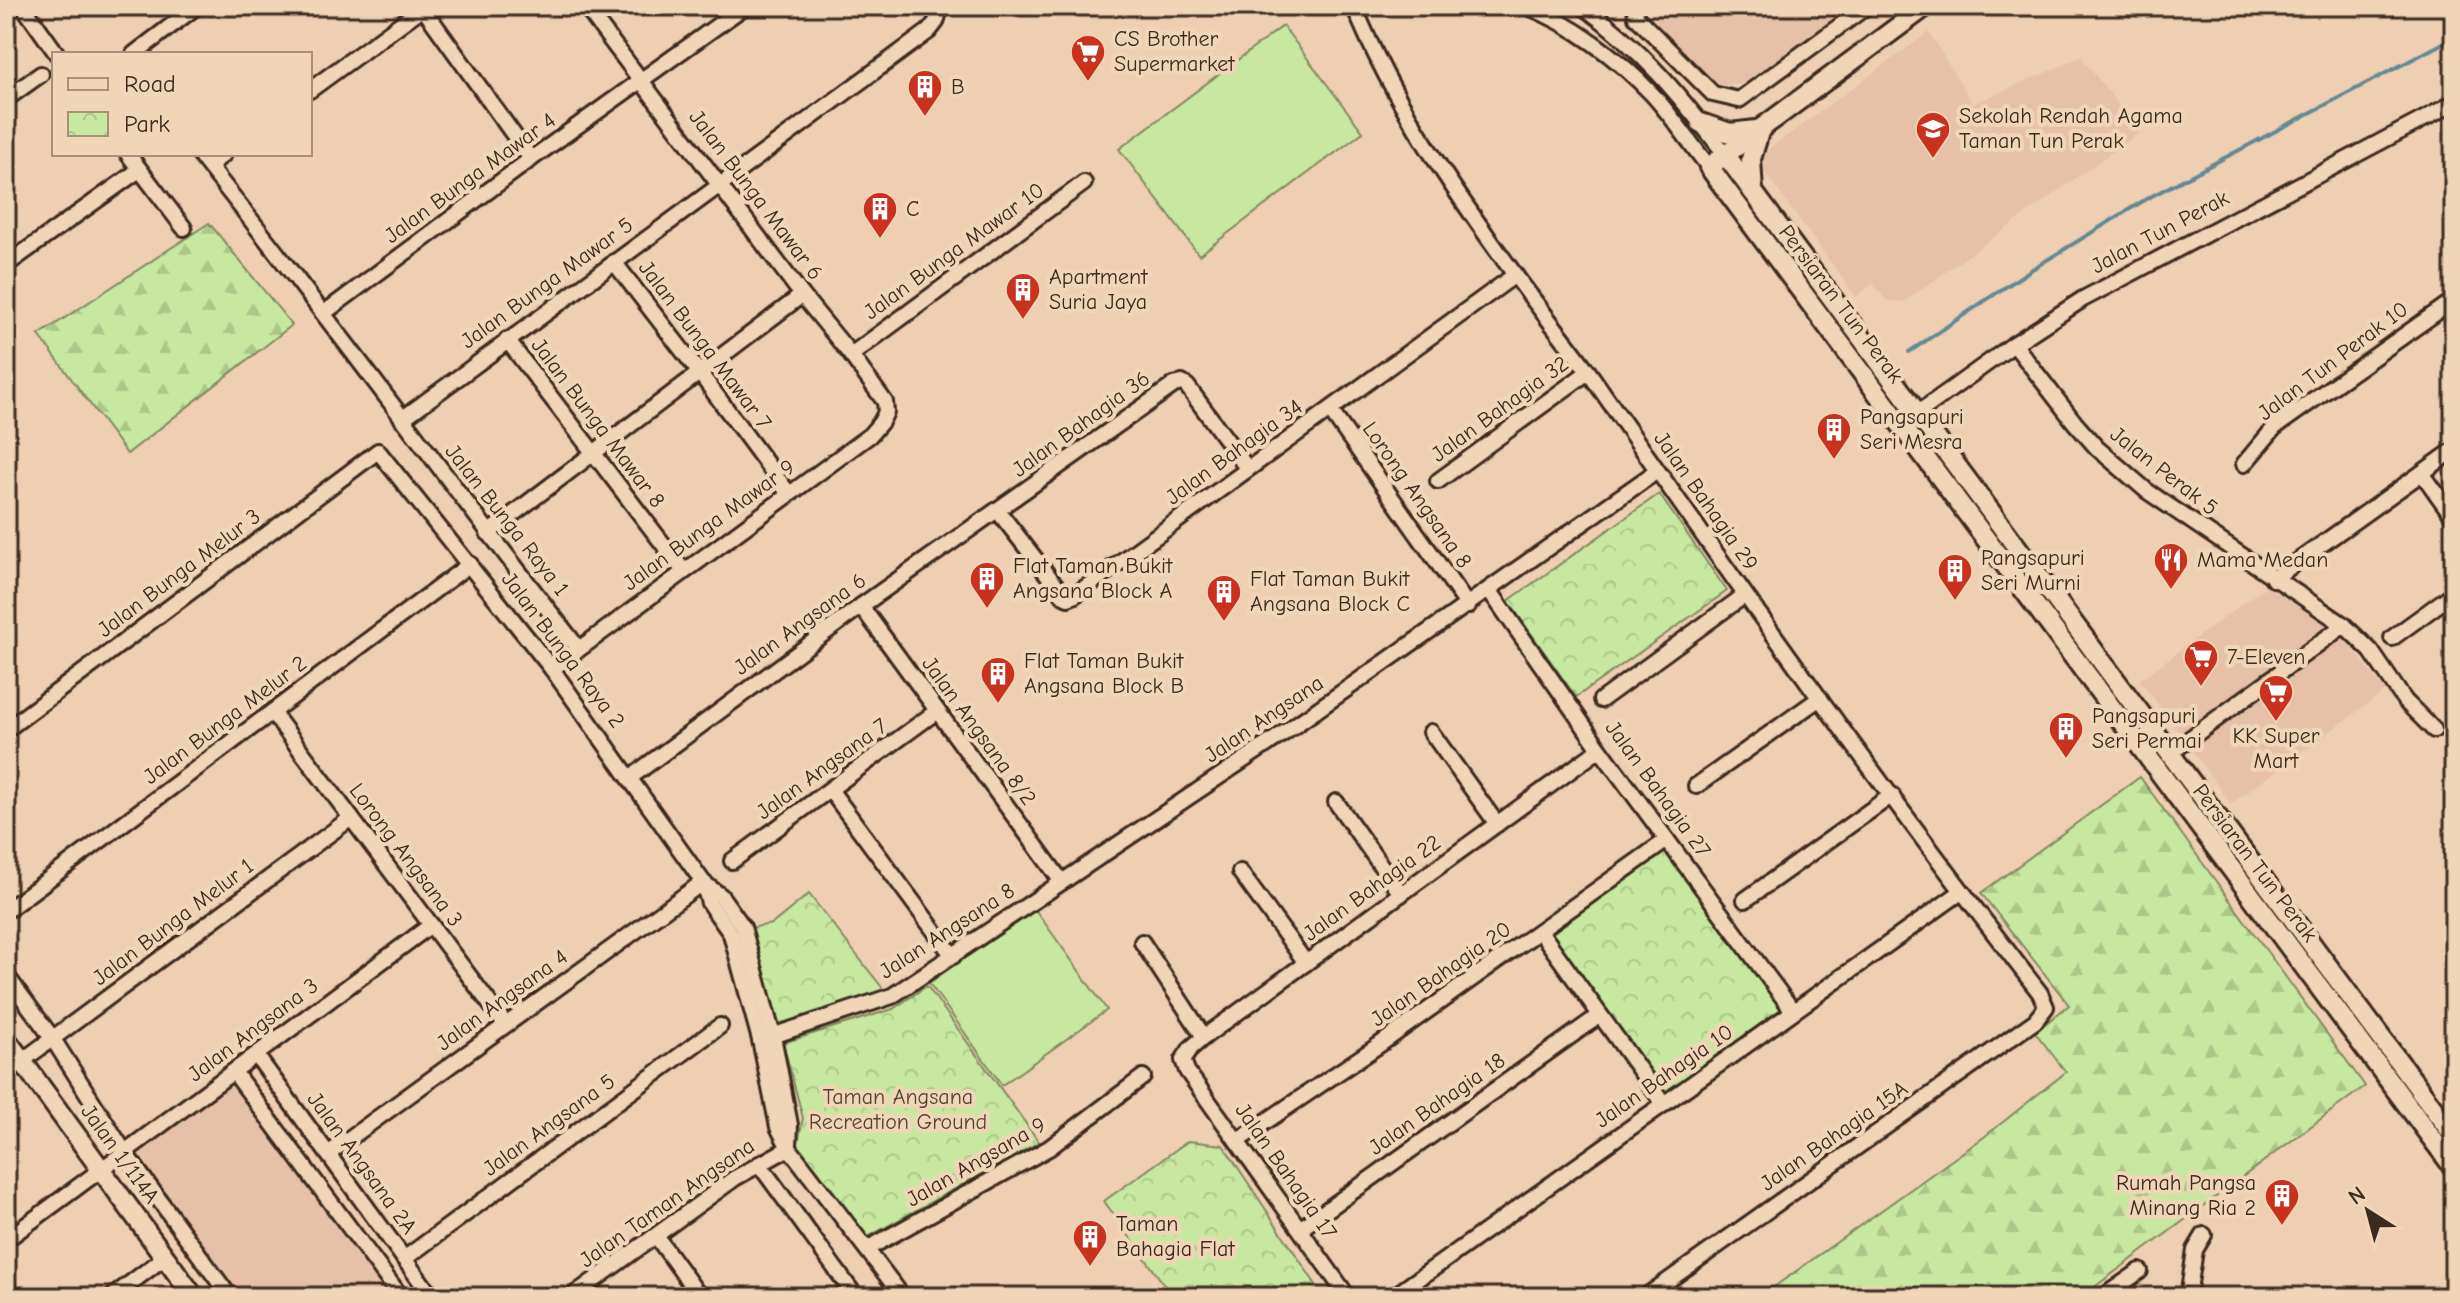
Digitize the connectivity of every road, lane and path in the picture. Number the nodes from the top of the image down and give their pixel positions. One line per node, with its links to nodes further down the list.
1 (23, 6): 13 (street)
2 (197, 6): 14 (street)
3 (585, 6): 16 (street, Jalan Bunga Mawar 6)
4 (745, 6): 16 (street, Jalan Bunga Mawar 4)
5 (941, 6): 28 (street, Jalan Bunga Mawar 5)
6 (1354, 6): 34 (street, Jalan Bahagia 29)
7 (1526, 6): 26 (street, Persiaran Tun Perak)
8 (1583, 6): 20 (street, Persiaran Tun Perak)
9 (1635, 6): 10 (street)
10 (1867, 6)
11 (1926, 6): 21 (street)
12 (424, 7): 17 (street); 24 (street)
13 (56, 52)
14 (137, 52)
15 (41, 74): 18 (street)
16 (643, 80): 24 (street, Jalan Bunga Mawar 4); 28 (street, Jalan Bunga Mawar 6)
17 (312, 89)
18 (6, 99)
19 (2454, 103): 39 (street, Jalan Tun Perak)
20 (1701, 123): 21 (street); 22 (street, Persiaran Tun Perak)
21 (1760, 129): 22 (street); 30 (street)
22 (1725, 154): 26 (street); 30 (street, Persiaran Tun Perak)
23 (129, 156): 27 (street)
24 (531, 159): 37 (street, Jalan Bunga Mawar 4)
25 (204, 160): 37 (street)
26 (1709, 167): 47 (street, Persiaran Tun Perak)
27 (139, 170): 31 (street); 33 (street)
28 (720, 183): 32 (street, Jalan Bunga Mawar 5); 35 (street, Jalan Bunga Mawar 6)
29 (1084, 183): 40 (street, Jalan Bunga Mawar 10)
30 (1753, 192): 45 (street, Persiaran Tun Perak)
31 (184, 228)
32 (614, 262): 38 (street, Jalan Bunga Mawar 5); 41 (street, Jalan Bunga Mawar 7)
33 (6, 265)
34 (1515, 275): 42 (street, Jalan Bahagia 29); 43 (street, Jalan Bahagia 34)
35 (802, 295): 40 (street, Jalan Bunga Mawar 6); 41 (street)
36 (2454, 300): 51 (street, Jalan Tun Perak 10)
37 (324, 313): 46 (street)
38 (507, 340): 46 (street, Jalan Bunga Mawar 5); 50 (street, Jalan Bunga Mawar 8)
39 (2014, 344): 45 (street, Jalan Tun Perak); 62 (street, Jalan Perak 5)
40 (851, 355): 44 (street, Jalan Bunga Mawar 6)
41 (699, 372): 50 (street); 56 (street, Jalan Bunga Mawar 7)
42 (1588, 372): 53 (street, Jalan Bahagia 29); 55 (street, Jalan Bahagia 32)
43 (1330, 410): 52 (street, Jalan Bahagia 34); 67 (street, Lorong Angsana 8)
44 (886, 412): 56 (street, Jalan Bunga Mawar 9)
45 (1917, 414): 47 (street, Jalan Tun Perak); 80 (street, Persiaran Tun Perak)
46 (402, 419): 59 (street, Jalan Bunga Raya 1)
47 (1901, 425): 124 (street, Persiaran Tun Perak)
48 (2454, 450): 54 (street)
49 (378, 451): 60 (street, Jalan Bunga Raya 2); 76 (street, Jalan Bunga Melur 3)
50 (592, 452): 59 (street); 61 (street, Jalan Bunga Mawar 8)
51 (2244, 464)
52 (1247, 468): 57 (street, Jalan Bahagia 36); 57 (street, Jalan Bahagia 34)
53 (1657, 471): 63 (street, Jalan Angsana); 65 (street, Jalan Bahagia 29)
54 (2422, 473): 58 (street); 62 (street)
55 (1438, 481)
56 (789, 494): 61 (street, Jalan Bunga Mawar 9)
57 (998, 511): 66 (street, Jalan Angsana 6)
58 (2454, 518)
59 (488, 533): 70 (street, Jalan Bunga Raya 1)
60 (470, 564): 71 (street, Jalan Bunga Raya 2); 75 (street, Jalan Bunga Melur 2)
61 (683, 570): 70 (street, Jalan Bunga Mawar 9)
62 (2273, 579): 68 (street, Jalan Perak 5)
63 (1490, 591): 67 (street, Jalan Angsana); 79 (street, Jalan Bahagia 27)
64 (2454, 593): 69 (street)
65 (1745, 595): 72 (street, Jalan Bahagia 29); 73 (street)
66 (861, 606): 74 (street, Jalan Angsana 8/2); 81 (street, Jalan Angsana 6)
67 (1468, 606): 92 (street, Jalan Angsana)
68 (2344, 625): 77 (street, Jalan Perak 5); 80 (street)
69 (2392, 638)
70 (578, 648): 71 (street, Jalan Bunga Mawar 9)
71 (552, 669): 81 (street, Jalan Bunga Raya 2)
72 (1820, 698): 82 (street); 84 (street, Jalan Bahagia 29)
73 (1601, 700)
74 (937, 711): 83 (street, Jalan Angsana 7); 92 (street, Jalan Angsana 8/2)
75 (272, 712): 86 (street, Lorong Angsana 3); 96 (street, Jalan Bunga Melur 2)
76 (6, 730)
77 (2434, 730)
78 (1431, 732): 87 (street)
79 (1600, 749): 87 (street, Jalan Bahagia 22); 88 (street, Jalan Bahagia 27)
80 (2169, 754): 118 (street, Persiaran Tun Perak)
81 (631, 777): 91 (street, Jalan Bunga Raya 2)
82 (1696, 786)
83 (831, 791): 89 (street, Jalan Angsana 7); 100 (street)
84 (1892, 795): 93 (street, Jalan Bahagia 29); 95 (street)
85 (1336, 802): 94 (street)
86 (351, 818): 97 (street, Lorong Angsana 3); 111 (street, Jalan Bunga Melur 1)
87 (1497, 824): 94 (street, Jalan Bahagia 22)
88 (1667, 840): 98 (street, Jalan Bahagia 20); 104 (street, Jalan Bahagia 27)
89 (732, 861)
90 (1240, 872): 101 (street)
91 (703, 882): 106 (street, Jalan Angsana 4); 109 (street, Jalan Bunga Raya 2)
92 (1062, 882): 100 (street, Jalan Angsana 8)
93 (1961, 892): 103 (street, Jalan Bahagia 29); 104 (street, Jalan Bahagia 10)
94 (1401, 894): 101 (street, Jalan Bahagia 22)
95 (1745, 900)
96 (6, 911)
97 (431, 925): 106 (street, Lorong Angsana 3); 112 (street, Jalan Angsana 3)
98 (1540, 931): 105 (street); 119 (street, Jalan Bahagia 20)
99 (1142, 942): 108 (street)
100 (953, 956): 109 (street, Jalan Angsana 8)
101 (1306, 963): 108 (street, Jalan Bahagia 22)
102 (6, 975): 111 (street)
103 (2046, 1007): 145 (street, Jalan Bahagia 15A)
104 (1793, 1011): 117 (street, Jalan Bahagia 10)
105 (1600, 1015): 117 (street); 126 (street, Jalan Bahagia 18)
106 (505, 1024): 122 (street, Jalan Angsana 4)
107 (720, 1026): 132 (street, Jalan Angsana 5)
108 (1204, 1037): 114 (street, Jalan Bahagia 22)
109 (766, 1038): 120 (street, Jalan Bunga Raya 2)
110 (6, 1039): 113 (street, Jalan 1/114A)
111 (53, 1039): 113 (street, Jalan Bunga Melur 1); 121 (street)
112 (256, 1055): 115 (street, Jalan Angsana 3); 122 (street, Jalan Angsana 2A)
113 (22, 1061): 125 (street, Jalan 1/114A)
114 (1187, 1071): 119 (street, Jalan Bahagia 17)
115 (234, 1072): 121 (street, Jalan Angsana 3); 137 (street)
116 (1143, 1077): 130 (street, Jalan Angsana 9)
117 (1664, 1104): 144 (street, Jalan Bahagia 10)
118 (2454, 1136)
119 (1237, 1141): 126 (street, Jalan Bahagia 17)
120 (789, 1148): 123 (street, Jalan Taman Angsana); 130 (street)
121 (125, 1153): 125 (street, Jalan Angsana 3); 136 (street)
122 (328, 1154): 132 (street, Jalan Angsana 2A)
123 (759, 1164): 129 (street, Jalan Taman Angsana); 141 (street)
124 (2454, 1168)
125 (102, 1170): 128 (street, Jalan Angsana 3); 131 (street, Jalan 1/114A)
126 (1300, 1229): 143 (street, Jalan Bahagia 17)
127 (2204, 1235): 147 (street)
128 (7, 1236)
129 (656, 1236): 139 (street, Jalan Taman Angsana); 140 (street)
130 (867, 1249): 142 (street)
131 (165, 1257): 134 (street); 135 (street, Jalan 1/114A)
132 (404, 1259): 138 (street, Jalan Angsana 2A)
133 (2140, 1271): 146 (street)
134 (112, 1297)
135 (194, 1297)
136 (230, 1297)
137 (401, 1297)
138 (432, 1297)
139 (571, 1297)
140 (700, 1297)
141 (856, 1297)
142 (903, 1297)
143 (1348, 1297)
144 (1393, 1297)
145 (1645, 1297)
146 (2103, 1297)
147 (2188, 1297)

